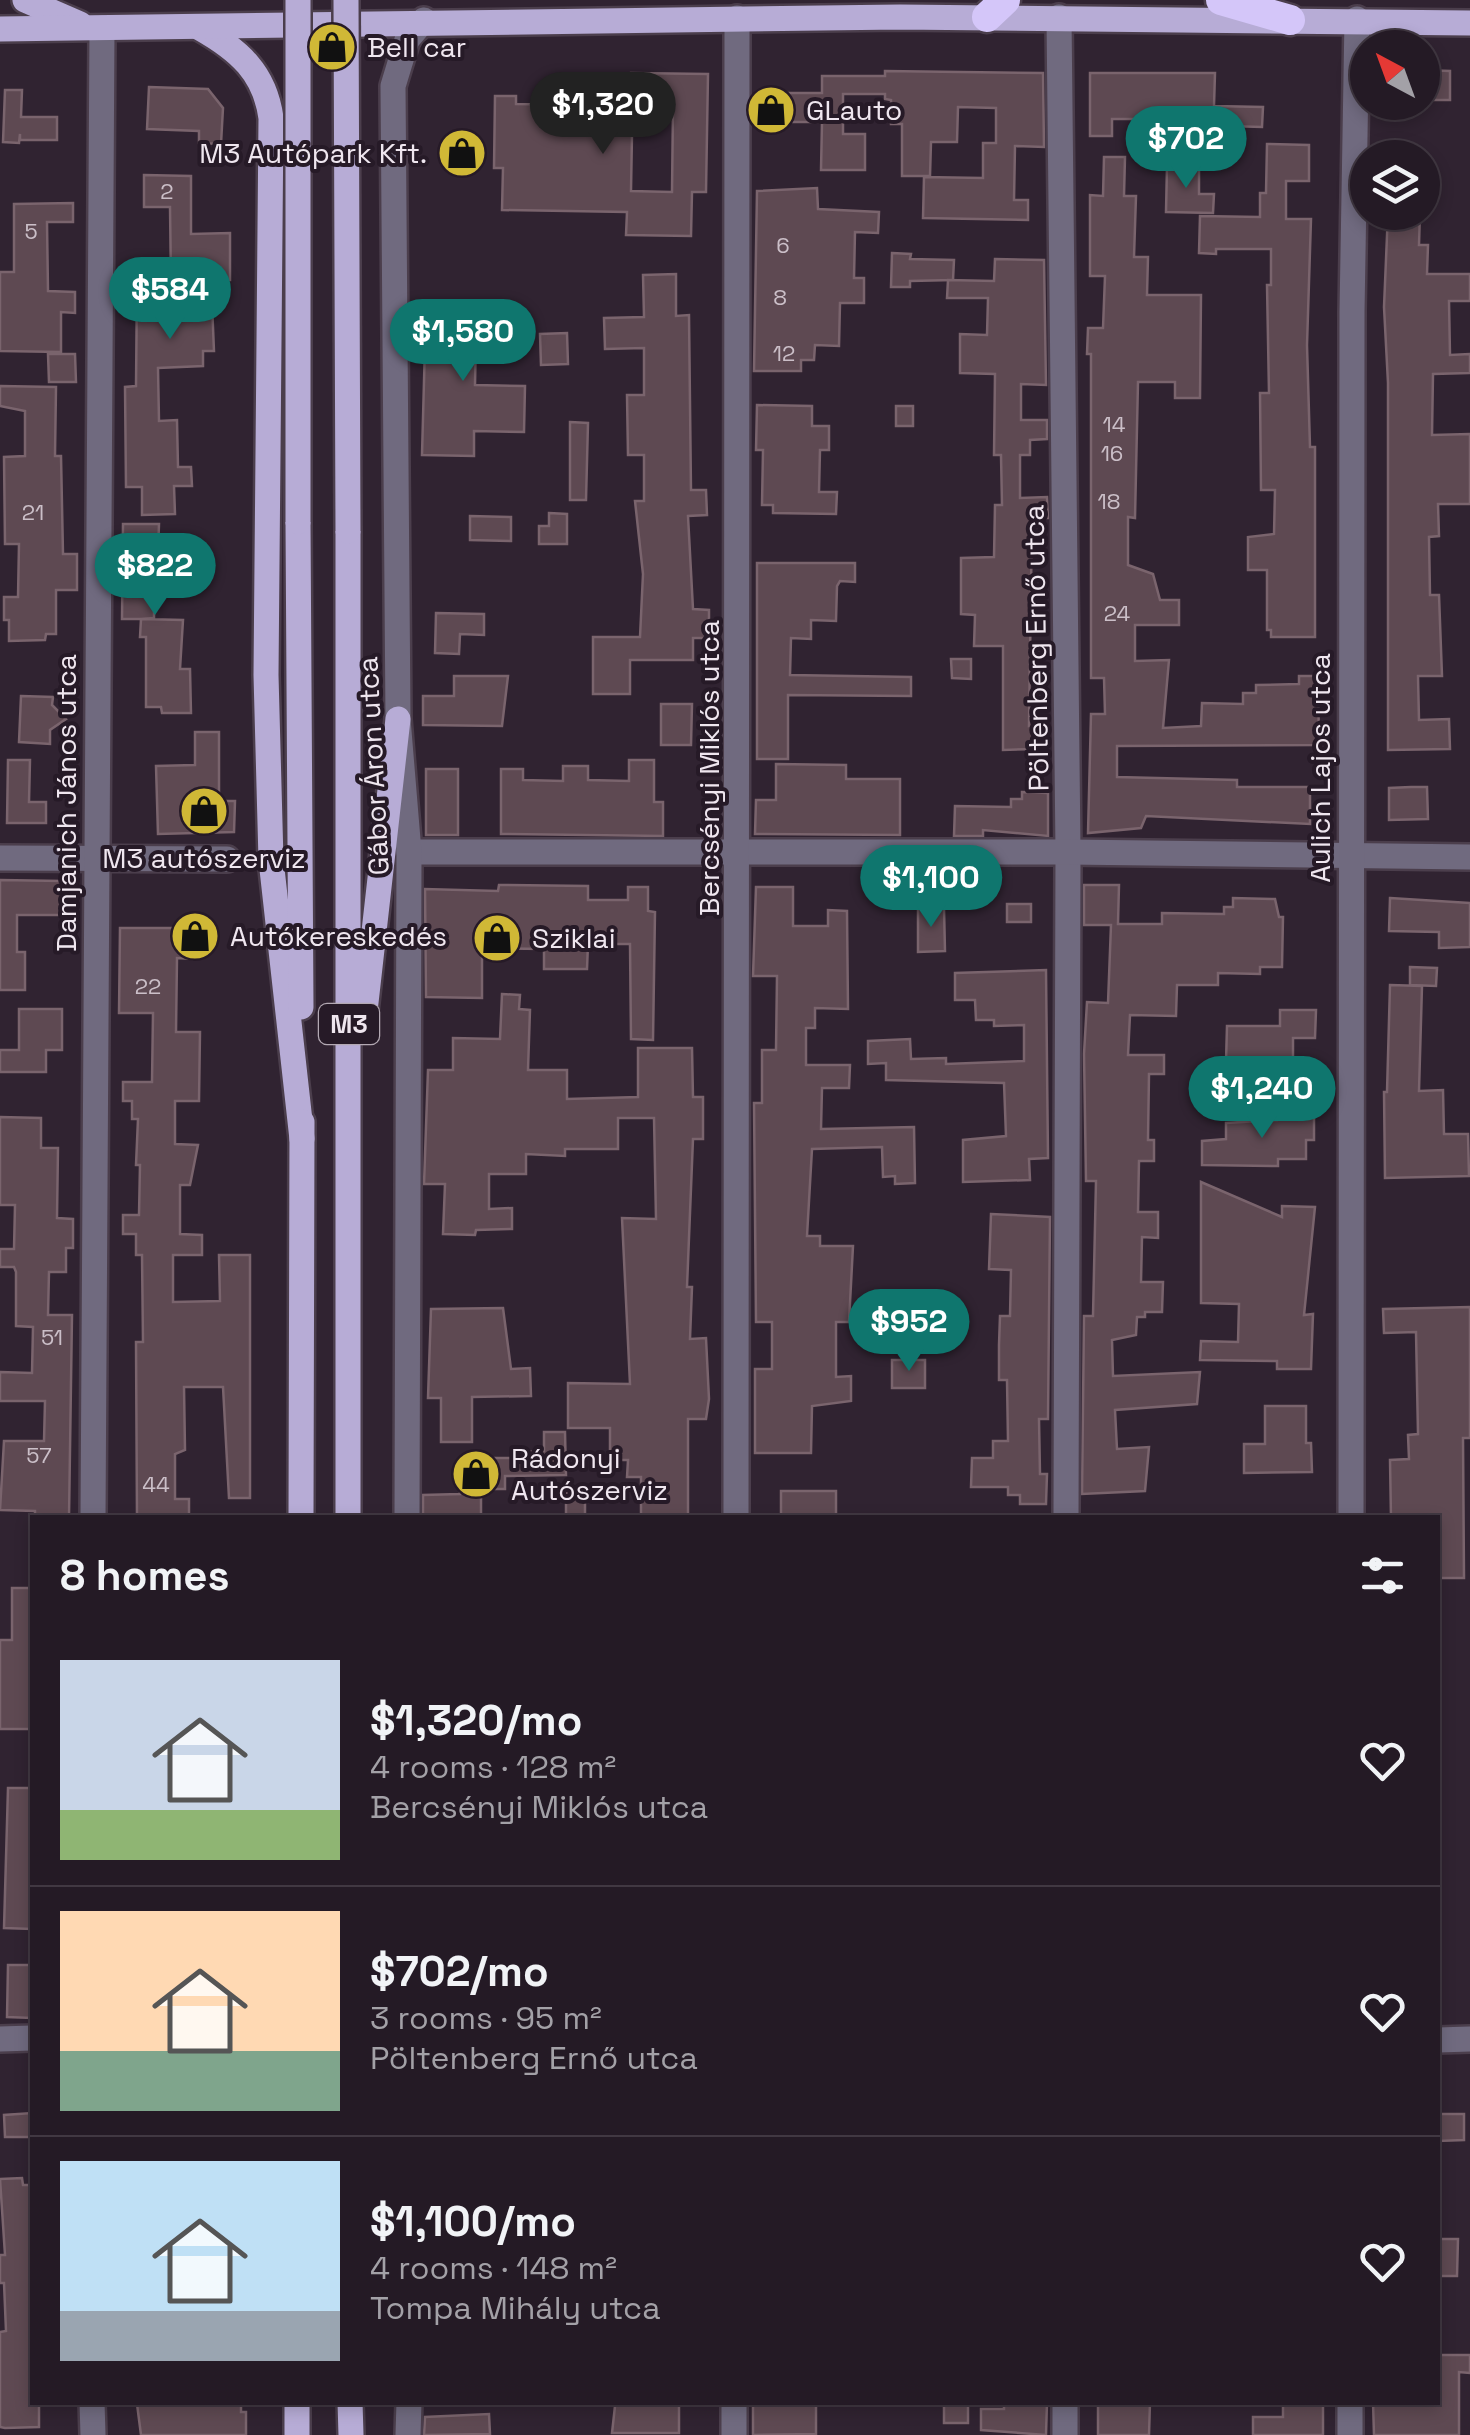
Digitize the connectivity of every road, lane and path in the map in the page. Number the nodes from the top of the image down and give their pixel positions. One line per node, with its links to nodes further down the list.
1 (25, 0): 14 (main road)
2 (298, 0): 26 (main road, M3, bridge)
3 (346, 0): 27 (main road, M3, bridge)
4 (924, 0): 7 (main road)
5 (1221, 0): 12 (highway)
6 (996, 8): 7 (main road); 9 (main road)
7 (900, 17): 8 (main road)
8 (737, 18): 11 (main road); 20 (street, Bercsényi Miklós utca)
9 (1059, 18): 12 (main road); 19 (street, Pöltenberg Ernő utca)
10 (1357, 19): 12 (main road); 13 (main road); 21 (street, Aulich Lajos utca)
11 (424, 20): 15 (main road); 17 (street, Gábor Áron utca)
12 (1290, 20)
13 (1470, 23)
14 (95, 28): 15 (main road); 16 (main road); 24 (street, Damjanich János utca)
15 (200, 28): 26 (main road)
16 (0, 29)
17 (398, 720): 18 (street, Gábor Áron utca); 27 (main road)
18 (409, 852): 20 (street); 31 (street, Gábor Áron utca)
19 (1068, 852): 20 (street); 21 (street); 33 (street, Pöltenberg Ernő utca)
20 (739, 854): 32 (street, Bercsényi Miklós utca)
21 (1350, 855): 22 (street); 34 (street, Aulich Lajos utca)
22 (1470, 857)
23 (0, 858): 24 (street)
24 (96, 859): 25 (street); 28 (street, Damjanich János utca)
25 (227, 859)
26 (302, 1140): 29 (main road, M3)
27 (349, 1143): 30 (main road, M3)
28 (93, 1515)
29 (300, 1515)
30 (348, 1515)
31 (407, 1515)
32 (736, 1515)
33 (1066, 1515)
34 (1350, 1515)
35 (30, 2038): 36 (street)
36 (0, 2039)
37 (1470, 2039): 38 (street)
38 (1440, 2040)
39 (92, 2405): 46 (street)
40 (297, 2405): 47 (main road)
41 (350, 2405): 48 (main road)
42 (408, 2405): 49 (street)
43 (734, 2405): 50 (street)
44 (1065, 2405): 51 (street)
45 (1350, 2405): 52 (street)
46 (92, 2435)
47 (297, 2435)
48 (350, 2435)
49 (408, 2435)
50 (734, 2435)
51 (1064, 2435)
52 (1350, 2435)

